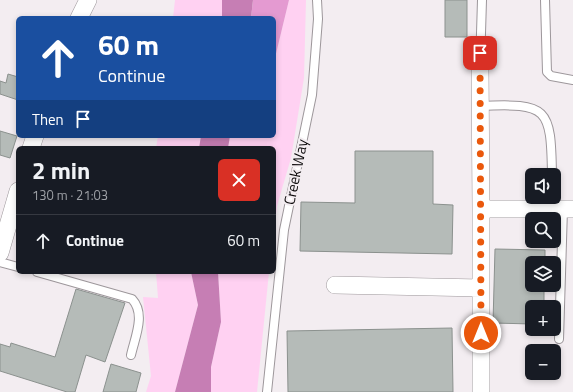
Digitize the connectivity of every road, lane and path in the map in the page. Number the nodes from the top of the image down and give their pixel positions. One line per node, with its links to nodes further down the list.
1 (88, 0): 5 (street)
2 (317, 0): 22 (lane, Creek Way)
3 (482, 0): 6 (lane)
4 (545, 0): 7 (lane)
5 (81, 16)
6 (480, 66): 8 (street)
7 (573, 80)
8 (480, 106): 9 (lane); 11 (street)
9 (552, 168)
10 (16, 197): 13 (street)
11 (481, 209): 12 (street); 19 (street)
12 (568, 209): 20 (lane)
13 (9, 220): 14 (street)
14 (0, 253)
15 (0, 262): 16 (lane)
16 (16, 266)
17 (44, 274): 21 (lane)
18 (335, 285): 19 (street)
19 (481, 288): 23 (street)
20 (559, 339)
21 (131, 355)
22 (267, 392)
23 (480, 392)

